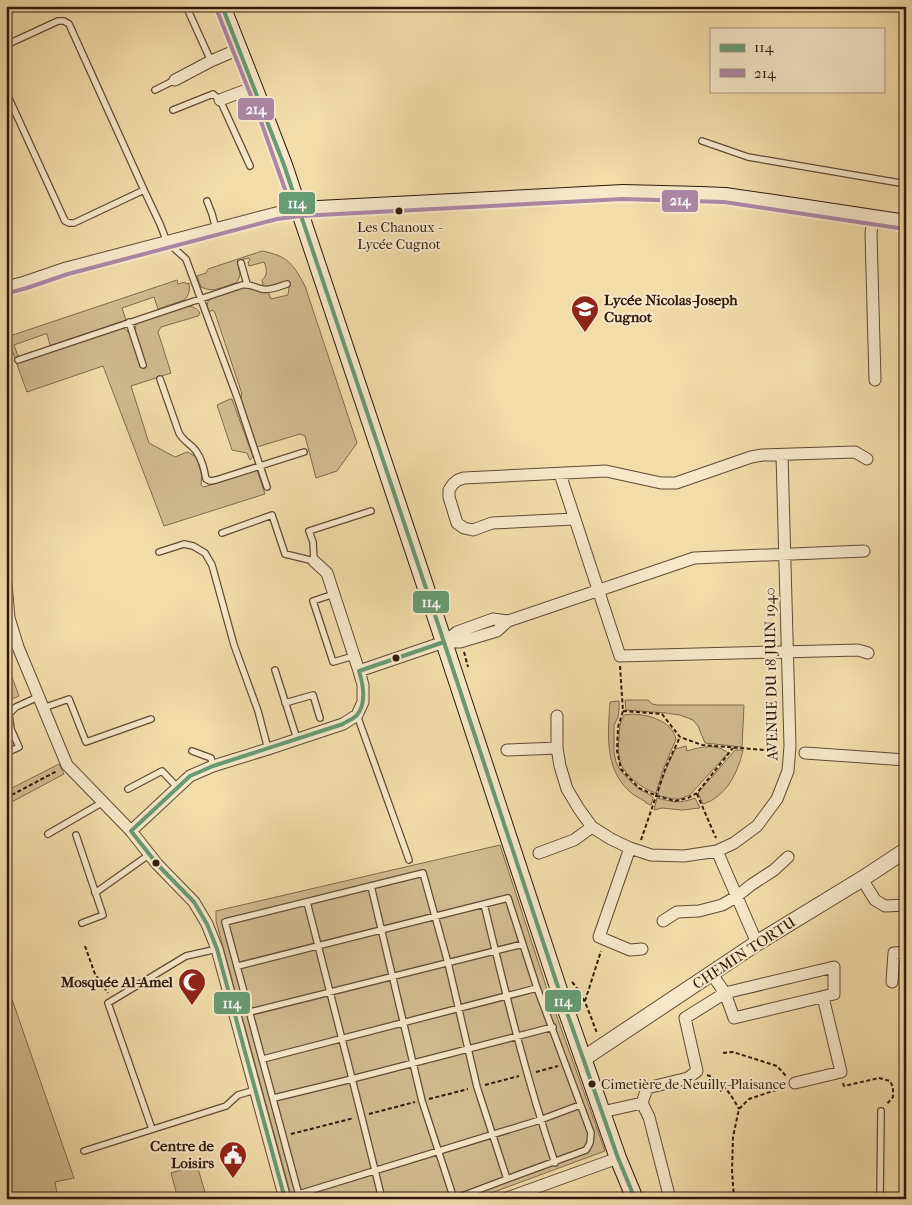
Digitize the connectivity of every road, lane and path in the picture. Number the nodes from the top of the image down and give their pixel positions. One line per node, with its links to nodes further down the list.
1 (186, 6): 5 (lane)
2 (222, 6): 4 (main road)
3 (6, 45): 15 (lane)
4 (239, 49): 5 (street); 7 (main road)
5 (210, 62): 6 (street)
6 (175, 80): 8 (lane)
7 (254, 87): 10 (street); 17 (main road)
8 (155, 90)
9 (6, 92): 15 (lane)
10 (220, 100): 11 (lane); 13 (lane)
11 (173, 110)
12 (702, 142): 14 (lane)
13 (250, 166)
14 (906, 184)
15 (144, 190): 21 (lane)
16 (207, 201): 20 (lane)
17 (299, 210): 18 (main road); 20 (street); 50 (main road)
18 (873, 218): 19 (main road); 33 (street)
19 (906, 223)
20 (216, 229): 21 (street)
21 (167, 242): 23 (street); 28 (lane)
22 (242, 263): 24 (lane)
23 (25, 282): 26 (street); 27 (street)
24 (247, 284): 25 (lane); 28 (lane)
25 (287, 284)
26 (6, 287)
27 (6, 295)
28 (200, 299): 29 (lane); 37 (lane)
29 (130, 322): 30 (lane); 31 (lane)
30 (18, 360)
31 (143, 365)
32 (160, 379): 37 (lane)
33 (875, 380)
34 (304, 452): 37 (lane)
35 (782, 455): 36 (street); 38 (street); 45 (street, AVENUE DU 18 JUIN 1940)
36 (867, 459)
37 (260, 466): 39 (lane)
38 (560, 474): 41 (street); 41 (street)
39 (267, 487)
40 (371, 511): 46 (lane)
41 (574, 519): 48 (street)
42 (222, 533): 46 (lane)
43 (864, 551): 45 (street)
44 (159, 552): 69 (lane)
45 (784, 555): 48 (street); 51 (street, AVENUE DU 18 JUIN 1940)
46 (314, 560): 49 (street)
47 (6, 583): 57 (street)
48 (598, 591): 50 (street); 54 (street)
49 (334, 594): 53 (street); 53 (lane)
50 (444, 642): 56 (street); 135 (main road)
51 (787, 652): 52 (street); 54 (street); 72 (street, AVENUE DU 18 JUIN 1940)
52 (868, 653)
53 (354, 656): 56 (street)
54 (620, 656): 60 (path)
55 (275, 670): 58 (lane)
56 (359, 671): 61 (street)
57 (38, 697): 59 (street); 73 (lane)
58 (286, 703): 63 (lane); 66 (lane)
59 (43, 708): 64 (lane); 76 (street)
60 (623, 711): 65 (path); 81 (path)
61 (357, 715): 66 (street); 94 (lane)
62 (557, 716): 67 (street, AVENUE DU 18 JUIN 1940)
63 (320, 718)
64 (151, 719)
65 (680, 737): 68 (path); 81 (path)
66 (297, 740): 69 (street)
67 (557, 748): 70 (street); 84 (street, AVENUE DU 18 JUIN 1940)
68 (733, 748): 72 (path); 80 (path)
69 (268, 749): 77 (street)
70 (507, 750)
71 (192, 751): 77 (lane)
72 (790, 752): 89 (street, AVENUE DU 18 JUIN 1940)
73 (6, 753)
74 (805, 753): 75 (street)
75 (906, 760)
76 (67, 766): 82 (path); 83 (street)
77 (213, 766): 78 (street)
78 (178, 788): 79 (lane); 85 (street)
79 (128, 789)
80 (697, 793): 81 (path); 89 (path)
81 (657, 796): 88 (path)
82 (6, 798)
83 (102, 802): 85 (street); 86 (lane)
84 (592, 827): 88 (street, AVENUE DU 18 JUIN 1940); 91 (street)
85 (131, 831): 92 (street)
86 (48, 834)
87 (76, 835): 97 (lane)
88 (634, 849): 89 (street, AVENUE DU 18 JUIN 1940); 106 (street)
89 (719, 850): 98 (street)
90 (906, 850): 95 (street, CHEMIN TORTU)
91 (539, 853)
92 (150, 854): 97 (lane); 111 (street)
93 (788, 857): 98 (street)
94 (409, 860)
95 (862, 879): 101 (street); 107 (street, CHEMIN TORTU)
96 (371, 886): 99 (lane); 102 (lane); 105 (lane)
97 (95, 893): 104 (lane)
98 (736, 897): 103 (street); 107 (street)
99 (307, 902): 110 (lane); 116 (lane)
100 (484, 904): 102 (lane); 108 (lane); 113 (lane)
101 (906, 906)
102 (435, 916): 105 (lane); 115 (lane)
103 (664, 921)
104 (82, 922)
105 (382, 930): 110 (lane); 118 (lane)
106 (606, 940): 112 (street); 126 (path)
107 (757, 943): 117 (street, CHEMIN TORTU)
108 (523, 944): 113 (lane); 120 (lane)
109 (85, 946): 125 (path)
110 (318, 946): 116 (lane); 121 (lane)
111 (217, 949): 125 (lane); 142 (street)
112 (642, 949)
113 (496, 951): 115 (lane); 123 (lane)
114 (906, 952): 119 (street)
115 (448, 963): 118 (lane); 127 (lane)
116 (238, 966): 128 (lane)
117 (712, 972): 122 (street); 135 (street, CHEMIN TORTU)
118 (393, 977): 121 (lane); 129 (lane)
119 (892, 982)
120 (537, 988): 123 (lane); 130 (lane)
121 (331, 992): 128 (lane); 132 (lane)
122 (724, 993): 124 (street); 124 (street); 138 (street)
123 (507, 996): 127 (lane); 131 (lane)
124 (823, 997): 139 (street)
125 (112, 1000): 150 (lane)
126 (584, 1001)
127 (458, 1009): 129 (lane); 133 (lane)
128 (250, 1012): 136 (lane)
129 (403, 1023): 132 (lane); 137 (lane)
130 (552, 1027): 131 (lane); 145 (lane)
131 (518, 1036): 133 (lane); 149 (lane)
132 (341, 1039): 136 (lane); 140 (lane)
133 (468, 1048): 137 (lane); 151 (lane)
134 (723, 1053): 141 (path)
135 (583, 1058): 148 (main road)
136 (263, 1059): 143 (lane)
137 (413, 1062): 140 (lane); 153 (lane)
138 (698, 1071): 144 (street); 146 (path)
139 (841, 1072): 141 (street); 147 (path)
140 (352, 1079): 143 (lane); 156 (lane)
141 (795, 1083): 146 (path)
142 (255, 1090): 150 (lane); 159 (street)
143 (274, 1098): 158 (lane)
144 (642, 1103): 148 (street); 164 (street)
145 (580, 1105): 149 (lane); 155 (lane)
146 (739, 1109): 165 (path)
147 (881, 1111): 166 (lane)
148 (602, 1112): 154 (main road)
149 (540, 1120): 151 (lane); 155 (lane)
150 (152, 1129): 152 (lane)
151 (492, 1134): 153 (lane); 157 (lane)
152 (84, 1151)
153 (438, 1151): 156 (lane); 161 (lane)
154 (618, 1158): 162 (street); 163 (main road)
155 (555, 1163): 157 (lane)
156 (375, 1170): 158 (lane); 160 (lane)
157 (507, 1179): 161 (lane)
158 (300, 1196)
159 (284, 1199)
160 (382, 1199)
161 (454, 1199)
162 (504, 1199)
163 (635, 1199)
164 (670, 1199)
165 (734, 1199)
166 (880, 1199)

